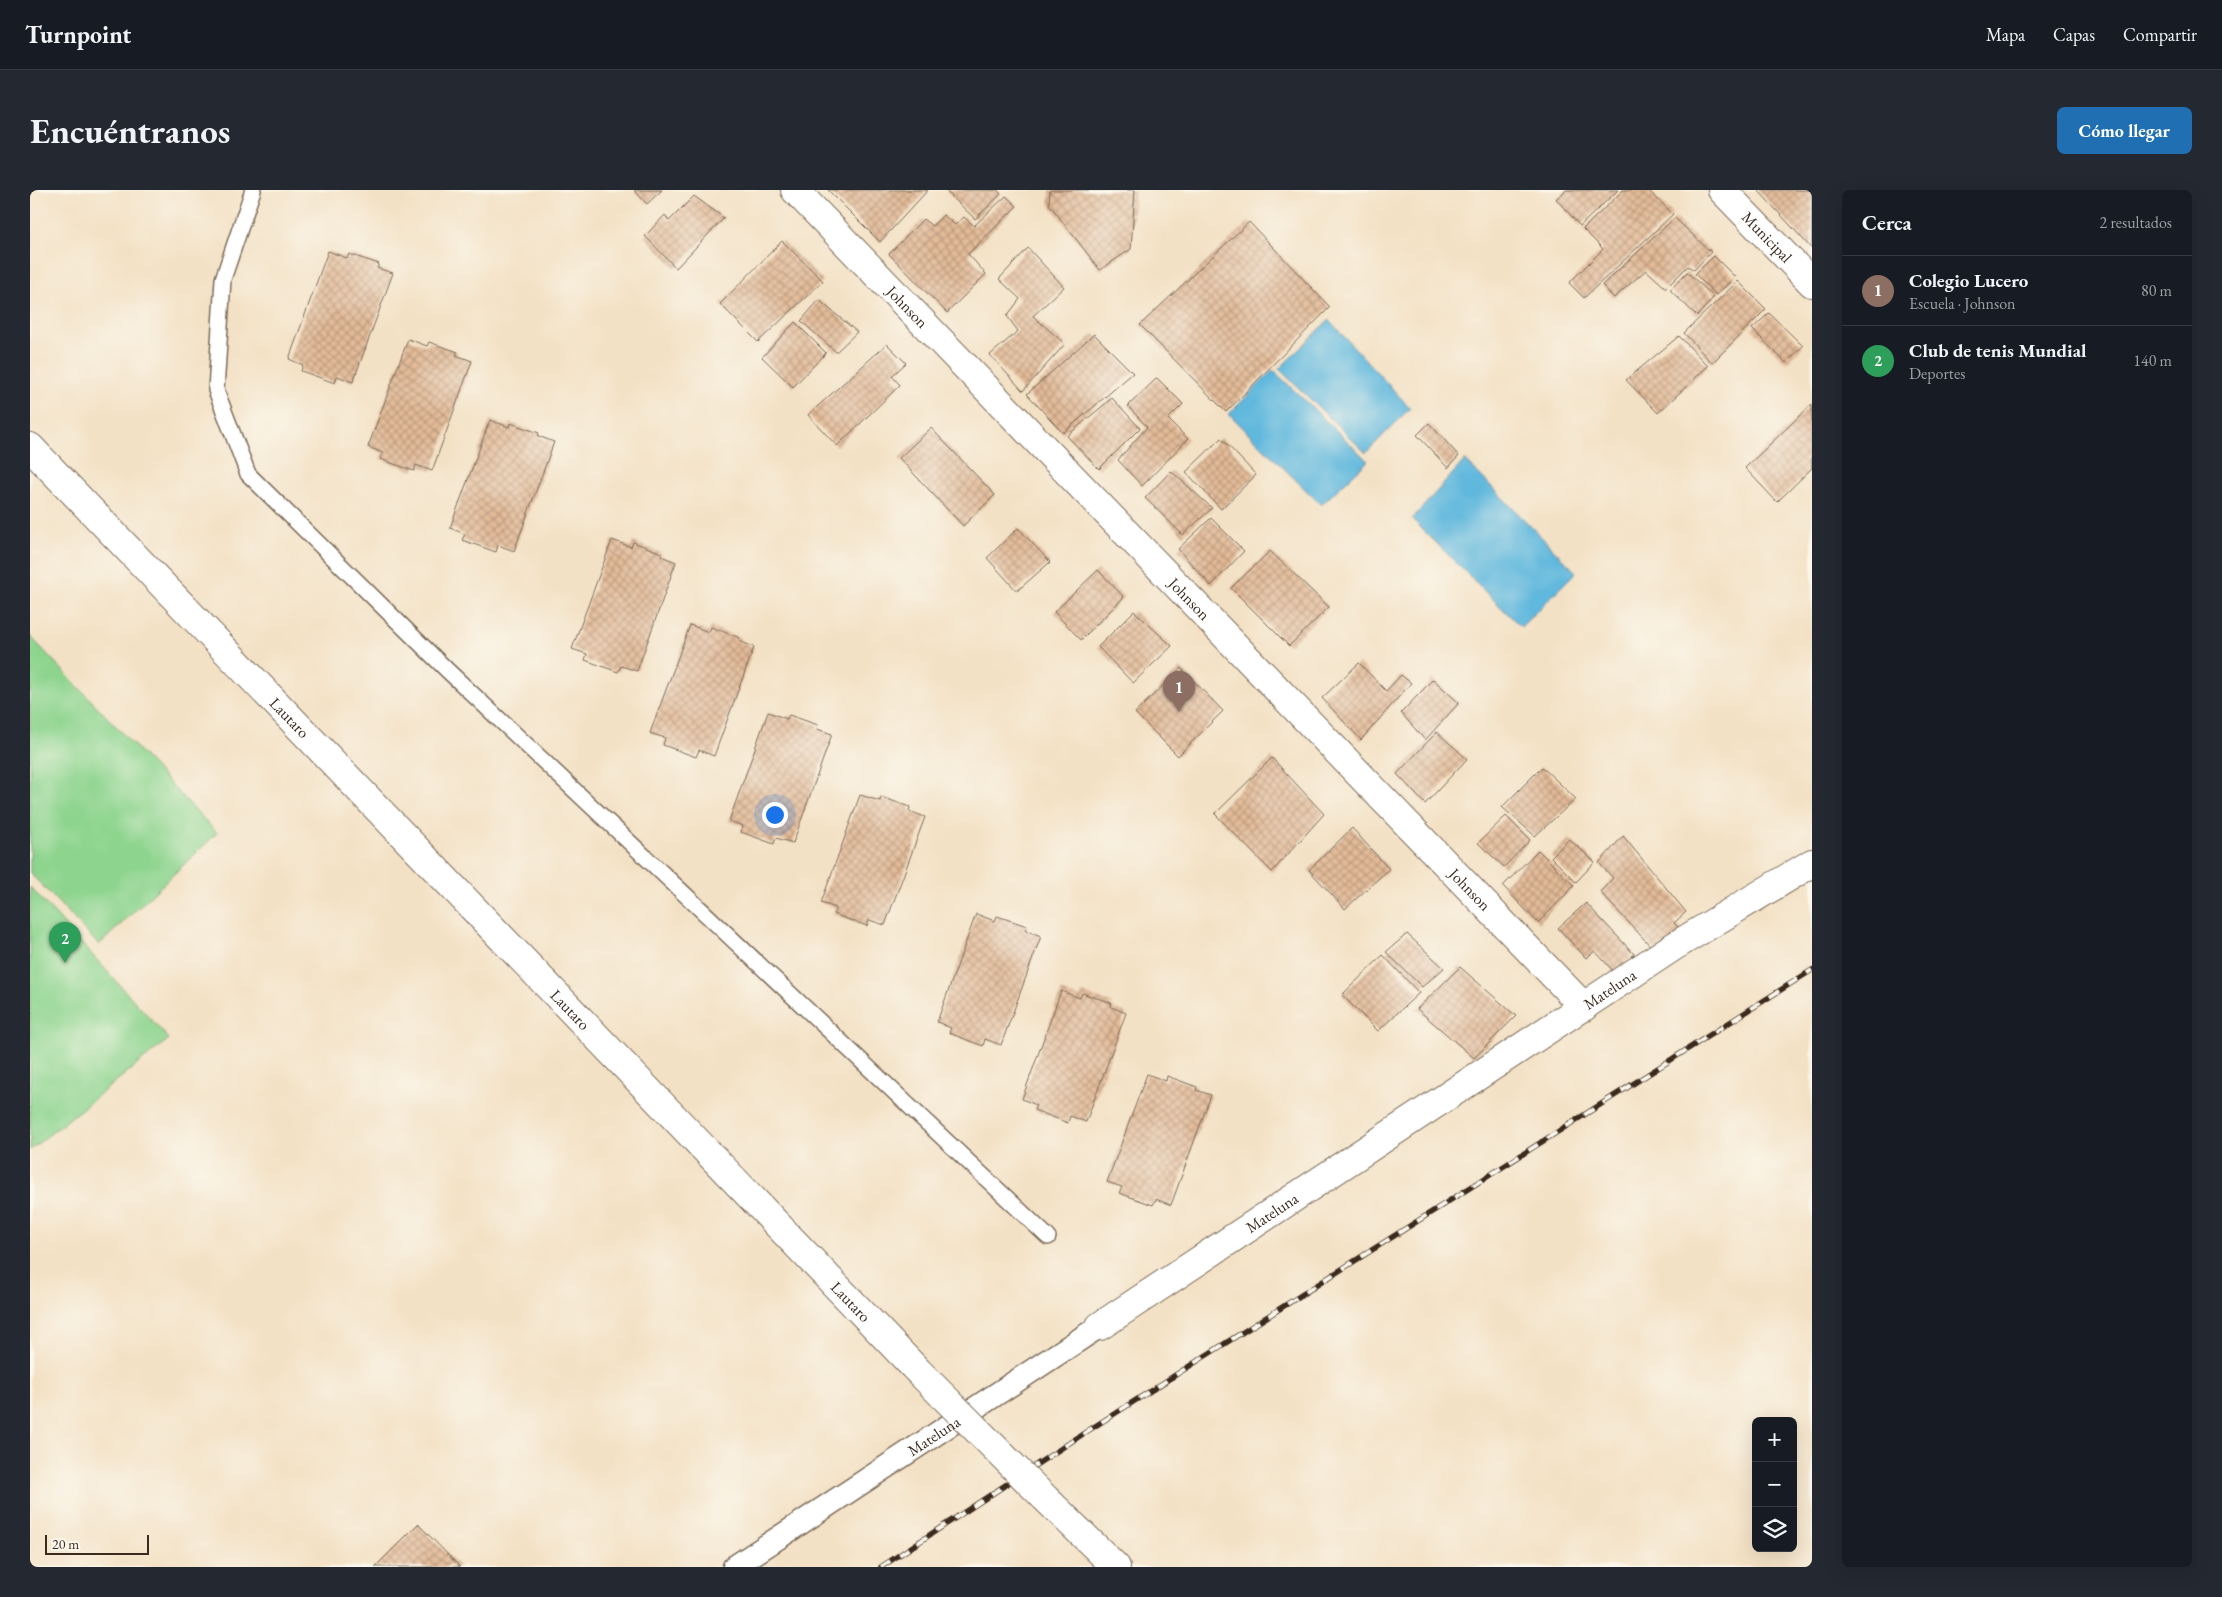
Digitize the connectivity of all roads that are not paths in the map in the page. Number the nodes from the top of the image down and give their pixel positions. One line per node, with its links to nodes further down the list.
1 (253, 190): 8 (lane)
2 (795, 190): 7 (street, Johnson)
3 (1722, 190): 4 (street, Municipal)
4 (1812, 283)
5 (30, 447): 11 (street, Lautaro, bridge)
6 (1812, 863): 7 (street, Mateluna)
7 (1584, 1008): 9 (street, Mateluna)
8 (1048, 1237)
9 (1100, 1326): 10 (street, Mateluna)
10 (734, 1567)
11 (1116, 1567)

